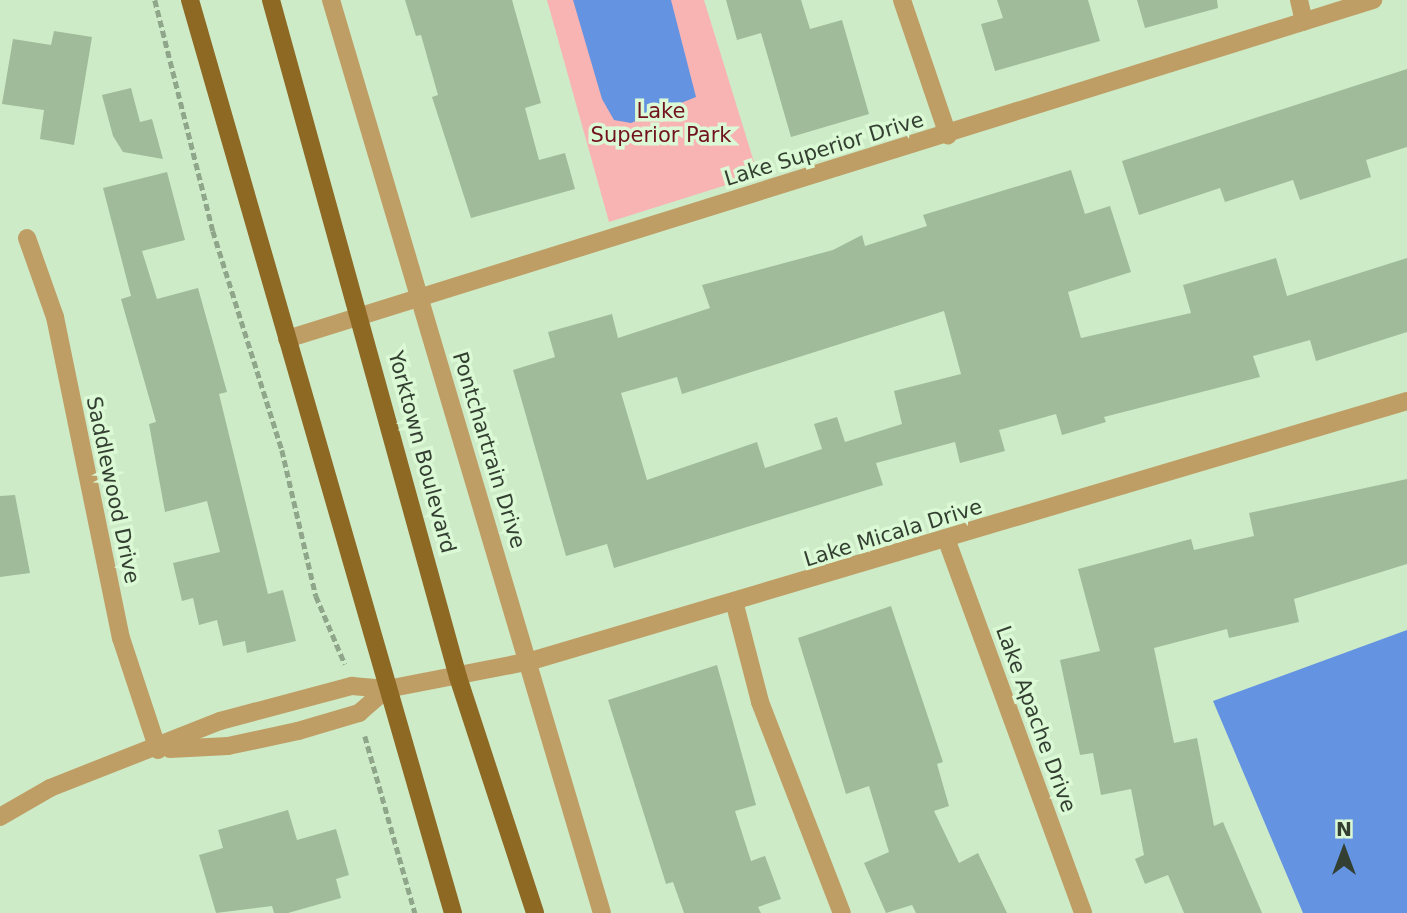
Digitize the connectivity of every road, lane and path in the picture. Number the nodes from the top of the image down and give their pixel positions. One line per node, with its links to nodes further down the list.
1 (155, 0): 19 (path)
2 (190, 0): 13 (main road)
3 (271, 0): 12 (main road, Yorktown Boulevard)
4 (331, 0): 11 (street, Pontchartrain Drive)
5 (902, 0): 9 (street)
6 (1299, 0): 8 (street)
7 (1373, 0): 8 (street, Lake Superior Drive)
8 (1304, 22): 9 (street, Lake Superior Drive)
9 (948, 135): 11 (street, Lake Superior Drive)
10 (27, 238): 22 (street, Saddlewood Drive)
11 (417, 297): 12 (street, Lake Superior Drive); 17 (street, Pontchartrain Drive)
12 (362, 315): 13 (street, Lake Superior Drive); 18 (main road, Yorktown Boulevard)
13 (287, 339): 20 (main road)
14 (1407, 401): 15 (street, Lake Micala Drive)
15 (947, 541): 16 (street, Lake Micala Drive); 29 (street, Lake Apache Drive)
16 (735, 605): 17 (street, Lake Micala Drive); 28 (street)
17 (531, 661): 18 (street, Lake Micala Drive); 27 (street, Pontchartrain Drive)
18 (458, 677): 20 (street, Lake Micala Drive); 26 (main road, Yorktown Boulevard)
19 (352, 686): 20 (street, Lake Micala Drive); 22 (street, Lake Micala Drive)
20 (387, 689): 21 (street, Lake Micala Drive); 25 (main road)
21 (359, 713): 22 (street, Lake Micala Drive); 24 (path)
22 (158, 750): 23 (street, Lake Micala Drive)
23 (0, 817)
24 (415, 913)
25 (453, 913)
26 (535, 913)
27 (602, 913)
28 (842, 913)
29 (1083, 913)

